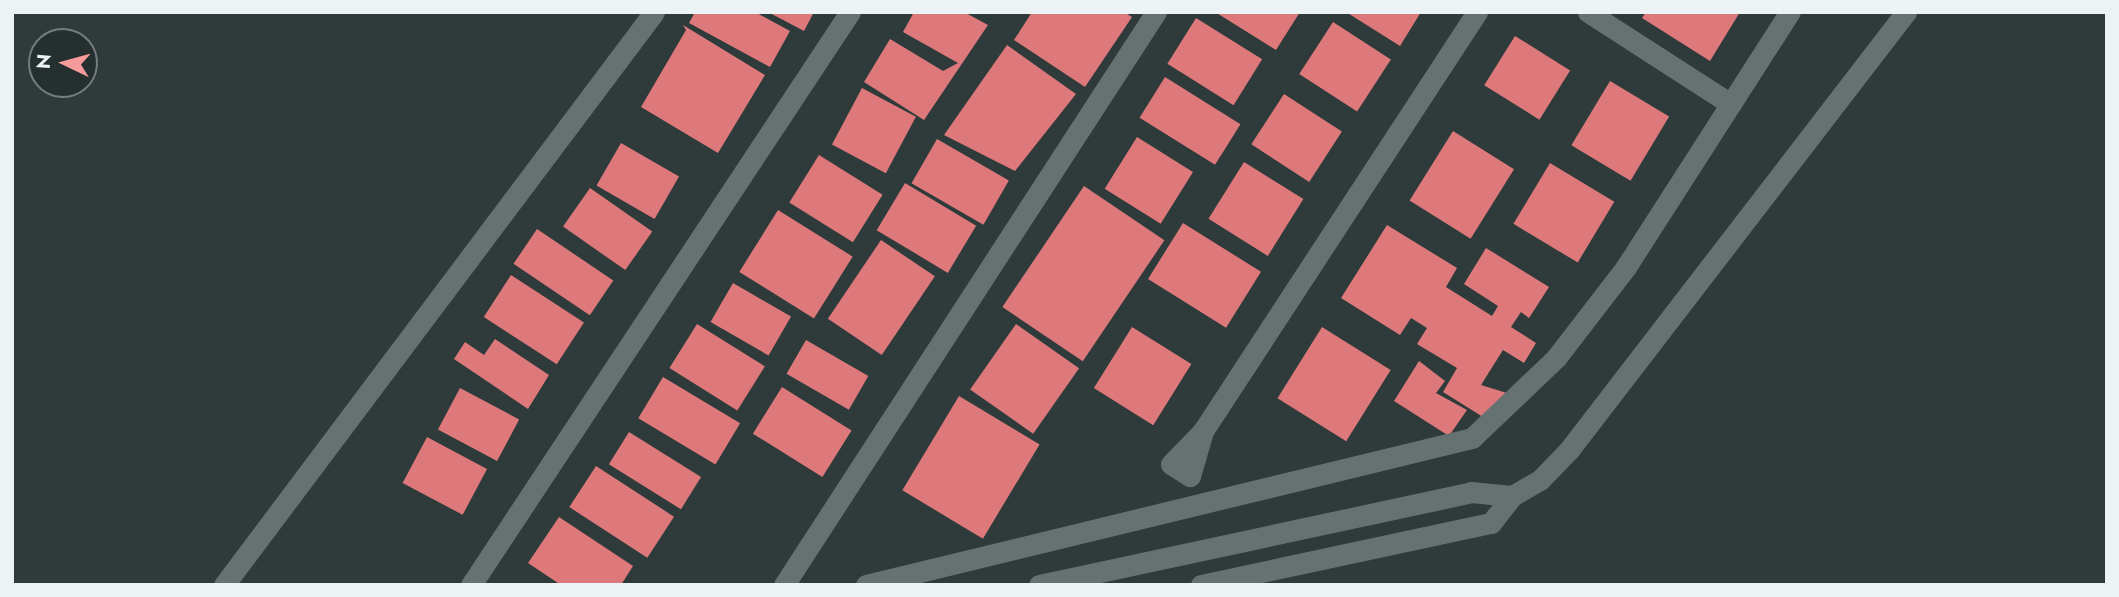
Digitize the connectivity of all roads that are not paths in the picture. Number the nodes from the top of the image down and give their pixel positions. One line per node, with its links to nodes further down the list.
1 (654, 12): 11 (street)
2 (850, 12): 12 (street)
3 (1156, 12): 13 (street)
4 (1477, 12): 9 (street)
5 (1588, 12): 8 (street)
6 (1790, 12): 8 (street)
7 (1906, 12): 10 (street)
8 (1731, 104): 14 (street)
9 (1203, 431)
10 (1512, 496): 15 (street); 16 (street)
11 (224, 585)
12 (471, 585)
13 (784, 585)
14 (866, 585)
15 (1039, 585)
16 (1201, 585)

